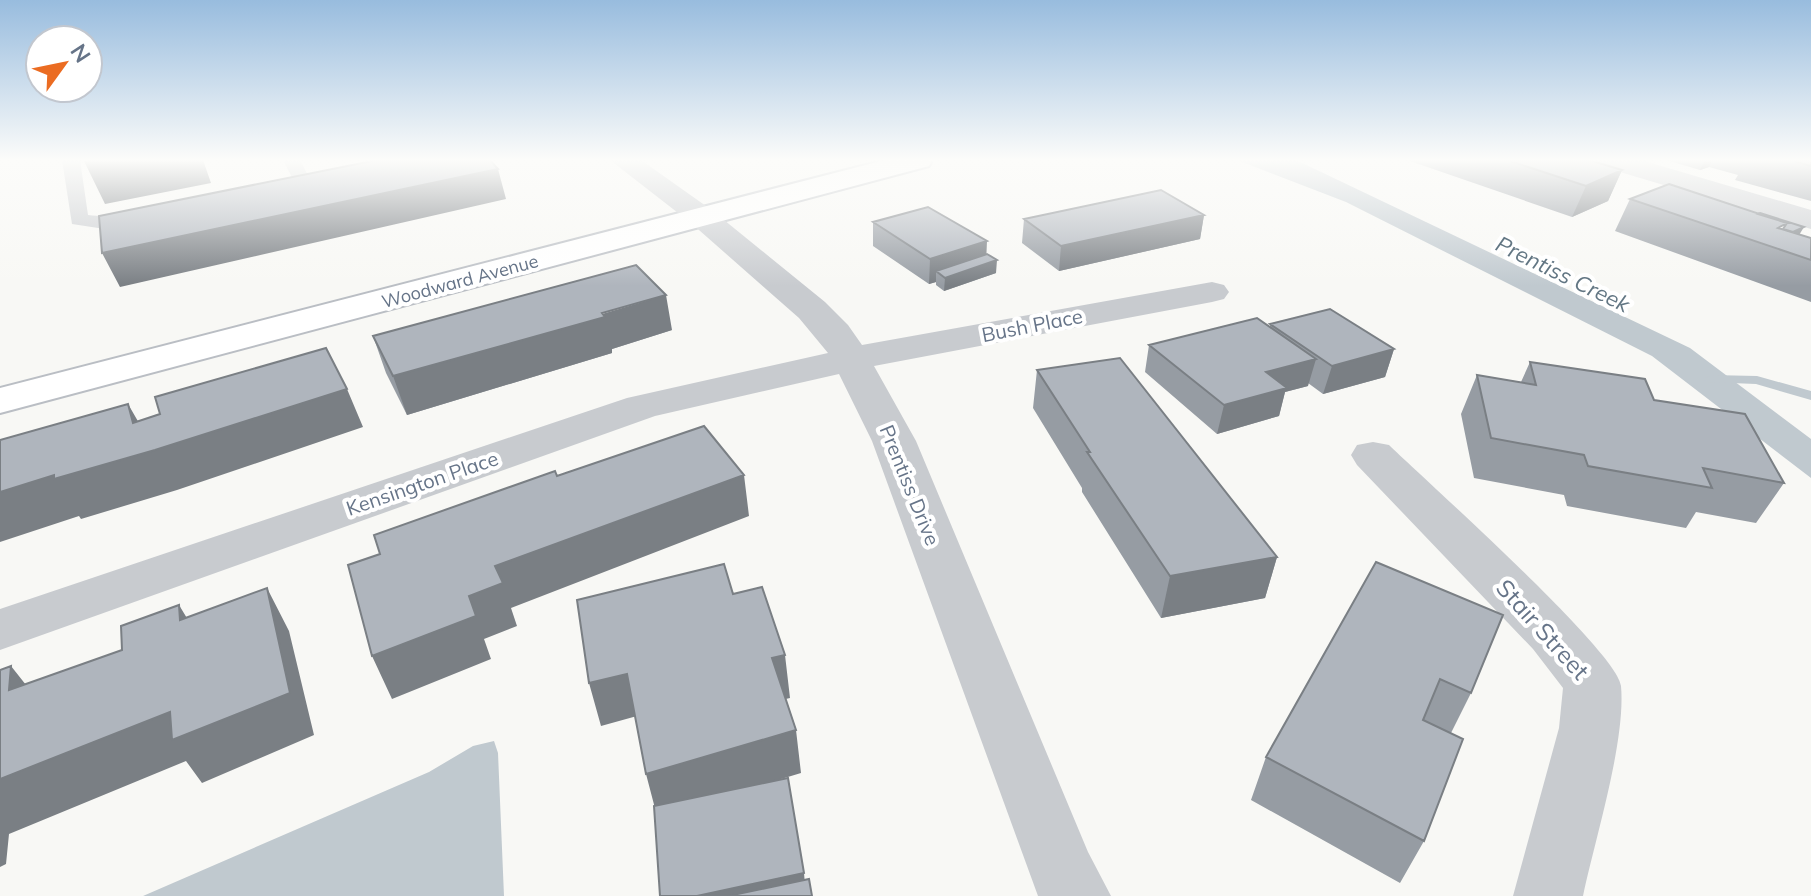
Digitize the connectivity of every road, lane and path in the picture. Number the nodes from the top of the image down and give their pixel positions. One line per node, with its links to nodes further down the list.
1 (77, 202): 6 (lane)
2 (681, 202): 5 (street, Prentiss Drive)
3 (760, 202): 5 (main road, Woodward Avenue)
4 (1750, 202): 7 (street)
5 (702, 217): 9 (street, Prentiss Drive); 10 (main road, Woodward Avenue)
6 (149, 219)
7 (1811, 220)
8 (1212, 292): 9 (street, Bush Place)
9 (851, 359): 12 (street, Kensington Place); 13 (street, Prentiss Drive)
10 (0, 401)
11 (1373, 455): 14 (street, Stair Street)
12 (0, 630)
13 (1076, 896)
14 (1548, 896)

